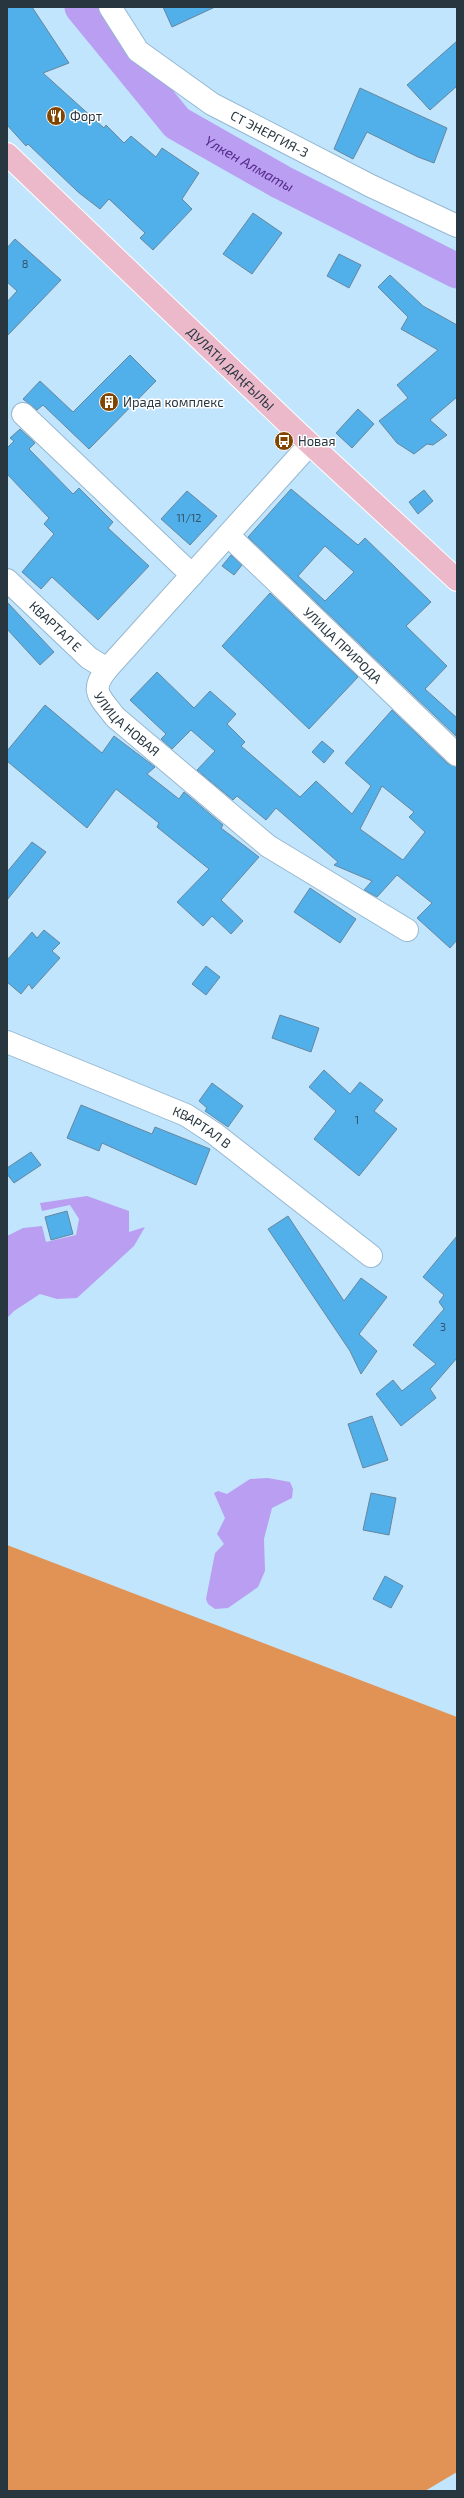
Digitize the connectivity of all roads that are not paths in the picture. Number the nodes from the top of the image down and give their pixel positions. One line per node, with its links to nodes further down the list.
1 (110, 7): 3 (street, СТ ЭНЕРГИЯ-3)
2 (7, 154): 5 (main road, ДУЛАТИ ДАҢҒЫЛЫ)
3 (457, 226)
4 (23, 414): 7 (street)
5 (310, 444): 6 (street, УЛИЦА НОВАЯ); 9 (main road, ДУЛАТИ ДАҢҒЫЛЫ)
6 (228, 535): 7 (street, УЛИЦА НОВАЯ); 11 (street, УЛИЦА ПРИРОДА)
7 (192, 575): 10 (street, УЛИЦА НОВАЯ)
8 (7, 580): 10 (street, КВАРТАЛ Е)
9 (457, 580)
10 (108, 669): 12 (street, УЛИЦА НОВАЯ)
11 (457, 755)
12 (406, 930)
13 (7, 1042): 14 (street, КВАРТАЛ В)
14 (371, 1256)

